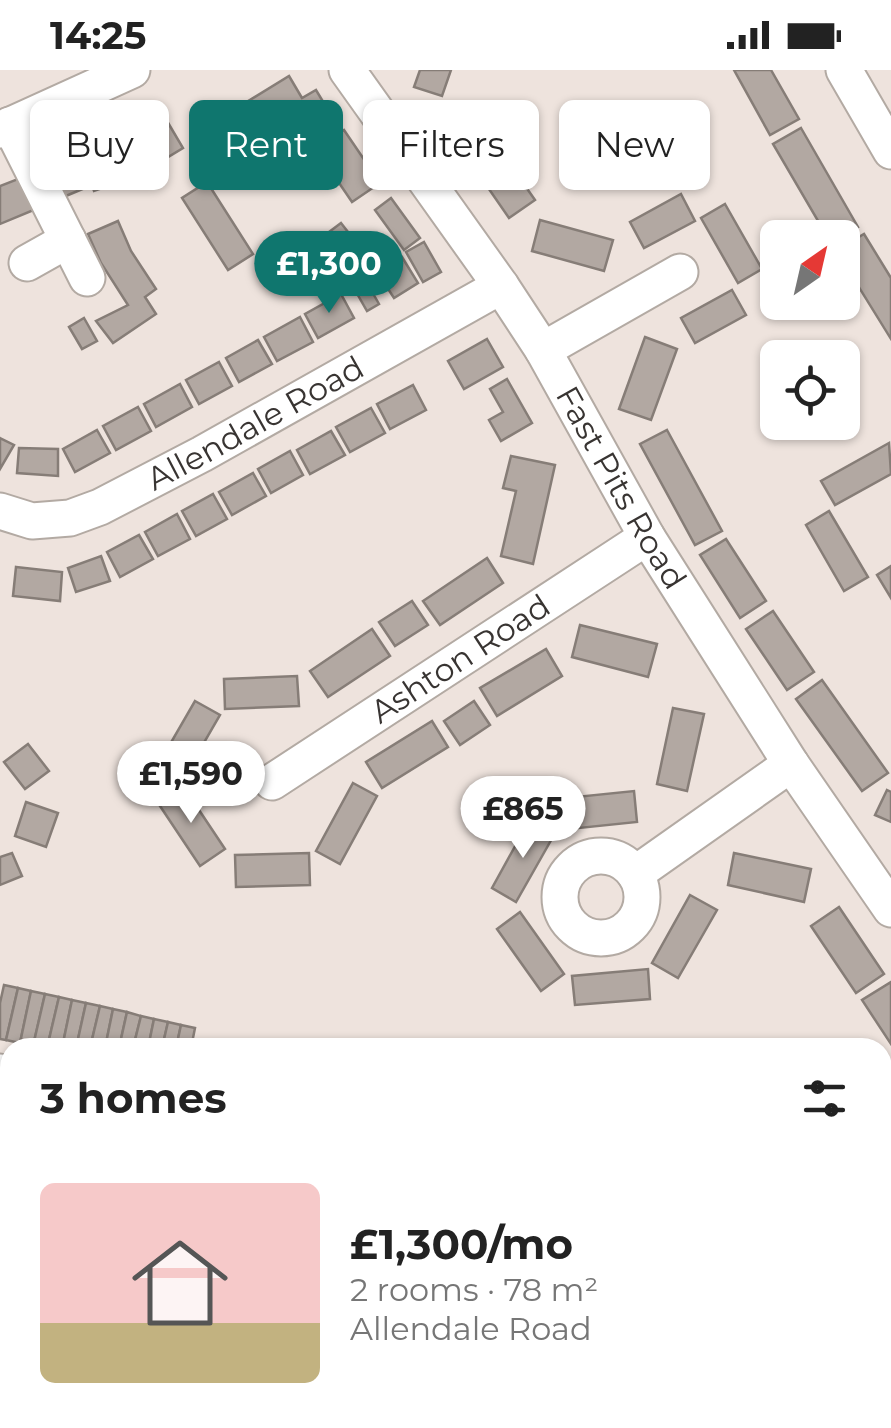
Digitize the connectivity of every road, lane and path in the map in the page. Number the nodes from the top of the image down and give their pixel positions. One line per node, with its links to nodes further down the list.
1 (132, 70): 4 (street)
2 (347, 70): 10 (street, Fast Pits Road)
3 (844, 70): 5 (street)
4 (5, 127): 6 (street)
5 (891, 151)
6 (68, 240): 7 (street); 9 (street)
7 (27, 263)
8 (680, 272): 11 (street)
9 (88, 278)
10 (501, 286): 11 (street, Fast Pits Road); 12 (street, Allendale Road)
11 (542, 350): 13 (street, Fast Pits Road)
12 (0, 512)
13 (648, 537): 14 (street, Fast Pits Road); 15 (street, Ashton Road)
14 (791, 764): 16 (street); 17 (street, Fast Pits Road)
15 (272, 782)
16 (636, 874)
17 (891, 908)

